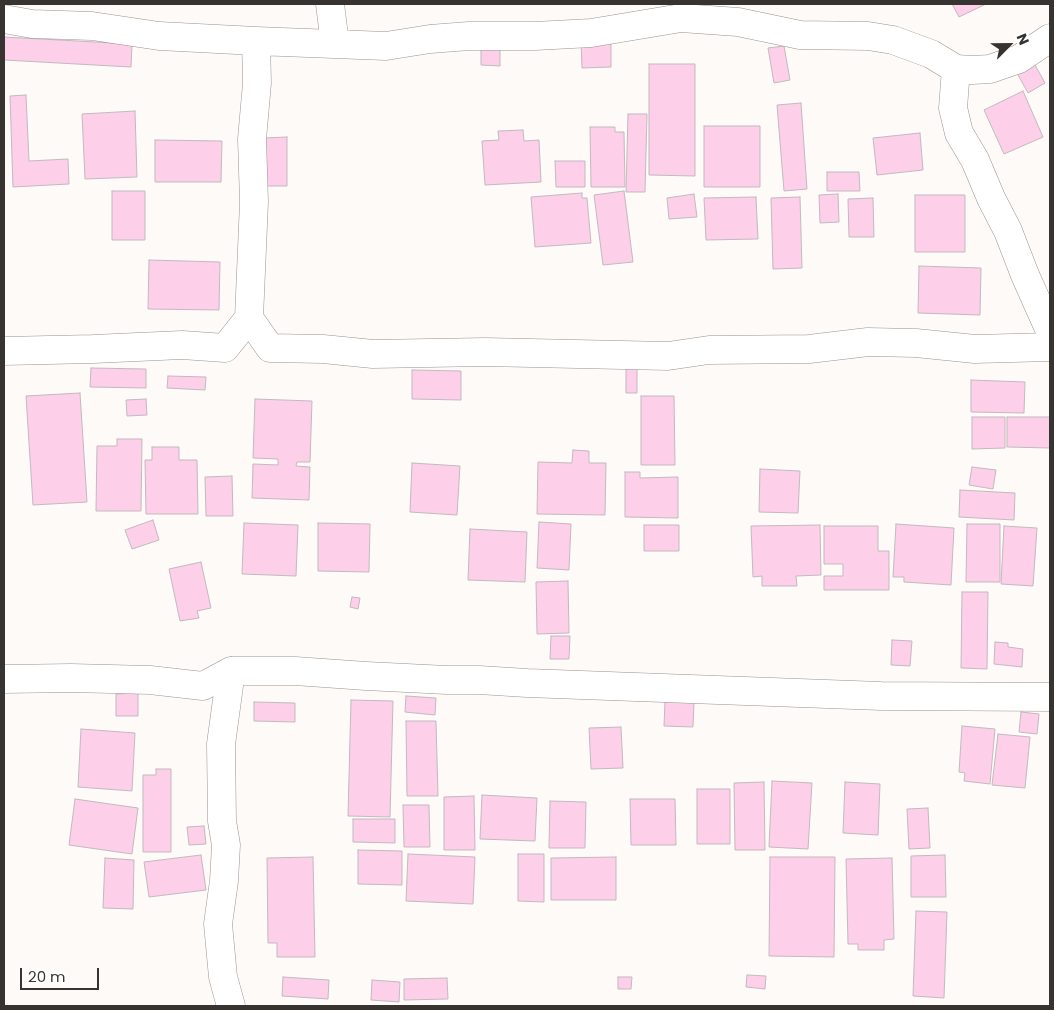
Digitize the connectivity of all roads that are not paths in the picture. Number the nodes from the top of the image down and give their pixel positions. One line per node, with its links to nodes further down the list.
1 (330, 4): 5 (street)
2 (4, 19): 4 (street)
3 (1050, 38): 6 (street)
4 (256, 41): 5 (street); 7 (street)
5 (335, 44): 6 (street)
6 (956, 69): 8 (street)
7 (249, 318): 10 (street); 11 (street)
8 (1050, 331)
9 (1050, 347): 11 (street)
10 (225, 348): 11 (street); 12 (street)
11 (270, 348)
12 (4, 351)
13 (231, 671): 14 (street); 15 (street); 16 (street)
14 (4, 679)
15 (1050, 697)
16 (231, 1006)

